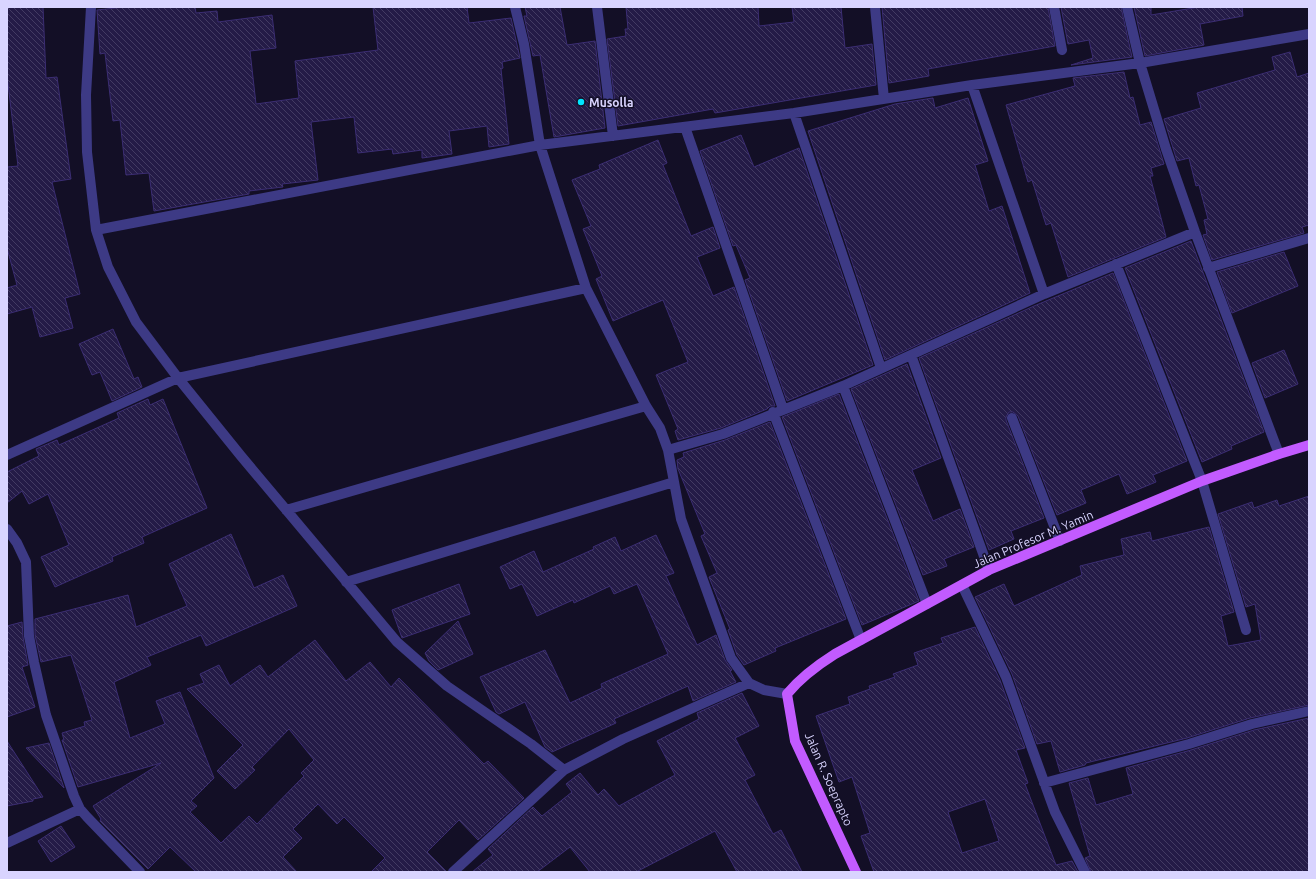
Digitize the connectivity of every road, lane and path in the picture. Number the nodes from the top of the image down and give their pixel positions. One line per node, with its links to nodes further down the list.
1 (91, 7): 16 (street)
2 (515, 7): 15 (street)
3 (597, 7): 14 (street)
4 (875, 7): 11 (street)
5 (1054, 7): 8 (street)
6 (1126, 7): 9 (street)
7 (1309, 34): 9 (street)
8 (1062, 50)
9 (1140, 63): 10 (street); 17 (street)
10 (972, 85): 11 (street); 22 (street)
11 (884, 99): 12 (street)
12 (794, 113): 13 (street); 24 (street)
13 (685, 127): 14 (street); 28 (street)
14 (613, 136): 15 (street)
15 (540, 145): 16 (street); 21 (street)
16 (96, 230): 25 (street)
17 (1195, 232): 19 (street); 20 (street)
18 (1309, 238): 20 (street)
19 (1116, 264): 22 (street); 35 (street)
20 (1208, 268): 33 (street)
21 (586, 288): 25 (street); 27 (street)
22 (1044, 294): 23 (street)
23 (911, 355): 24 (street); 40 (street)
24 (881, 368): 26 (street)
25 (178, 378): 34 (street); 37 (street)
26 (843, 386): 28 (street); 43 (street)
27 (646, 406): 32 (street); 37 (street)
28 (783, 409): 29 (street)
29 (773, 412): 32 (street); 45 (street)
30 (1012, 418): 39 (street)
31 (1309, 445): 33 (main road, Jalan Profesor M. Yamin)
32 (668, 450): 36 (street)
33 (1279, 454): 35 (main road, Jalan Profesor M. Yamin)
34 (7, 455)
35 (1202, 481): 39 (main road, Jalan Profesor M. Yamin); 44 (street)
36 (674, 482): 41 (street); 46 (street)
37 (286, 510): 41 (street)
38 (8, 530): 51 (street)
39 (1060, 541): 40 (main road, Jalan Profesor M. Yamin)
40 (989, 570): 42 (main road, Jalan Profesor M. Yamin)
41 (346, 582): 49 (street)
42 (962, 585): 43 (main road, Jalan Profesor M. Yamin); 50 (street)
43 (927, 604): 45 (main road, Jalan Profesor M. Yamin)
44 (1246, 630)
45 (861, 640): 47 (main road, Jalan Profesor M. Yamin)
46 (749, 683): 47 (street); 49 (street)
47 (787, 694): 55 (main road, Jalan R. Soeprapto)
48 (1309, 711): 50 (street)
49 (564, 770): 54 (street)
50 (1044, 783): 56 (street)
51 (80, 809): 52 (street); 53 (street)
52 (7, 843)
53 (140, 872)
54 (453, 872)
55 (856, 872)
56 (1085, 872)

